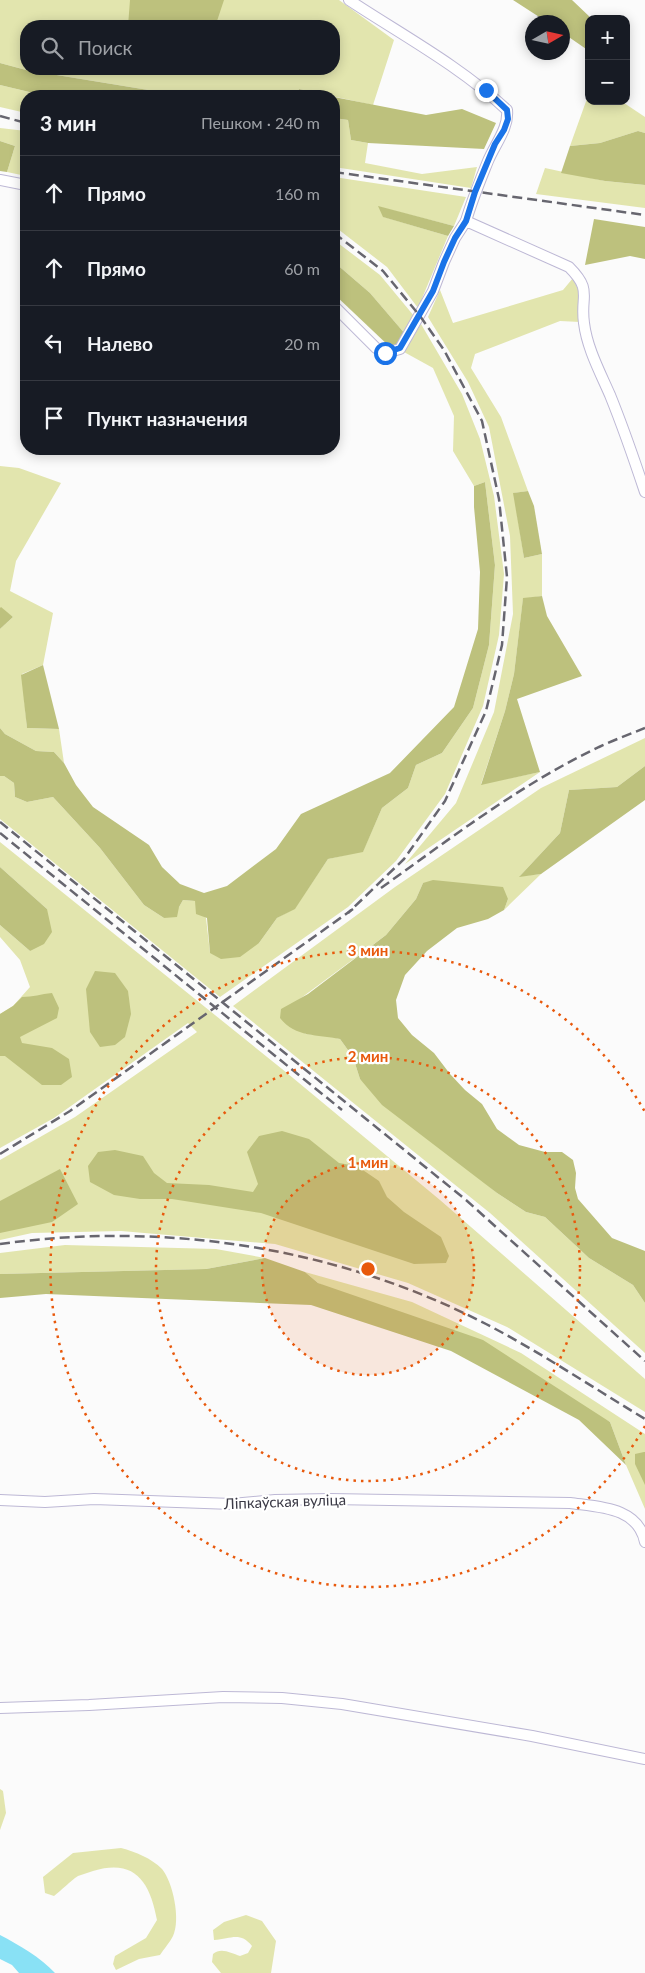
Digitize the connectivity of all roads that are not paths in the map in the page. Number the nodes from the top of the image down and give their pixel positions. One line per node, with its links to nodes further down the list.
1 (349, 0): 4 (street)
2 (0, 180): 3 (street)
3 (20, 184)
4 (466, 221): 5 (street); 6 (street)
5 (340, 312)
6 (645, 492)
7 (0, 1500): 8 (street, Ліпкаўская вуліца)
8 (645, 1542)
9 (0, 1708): 10 (street)
10 (645, 1759)

